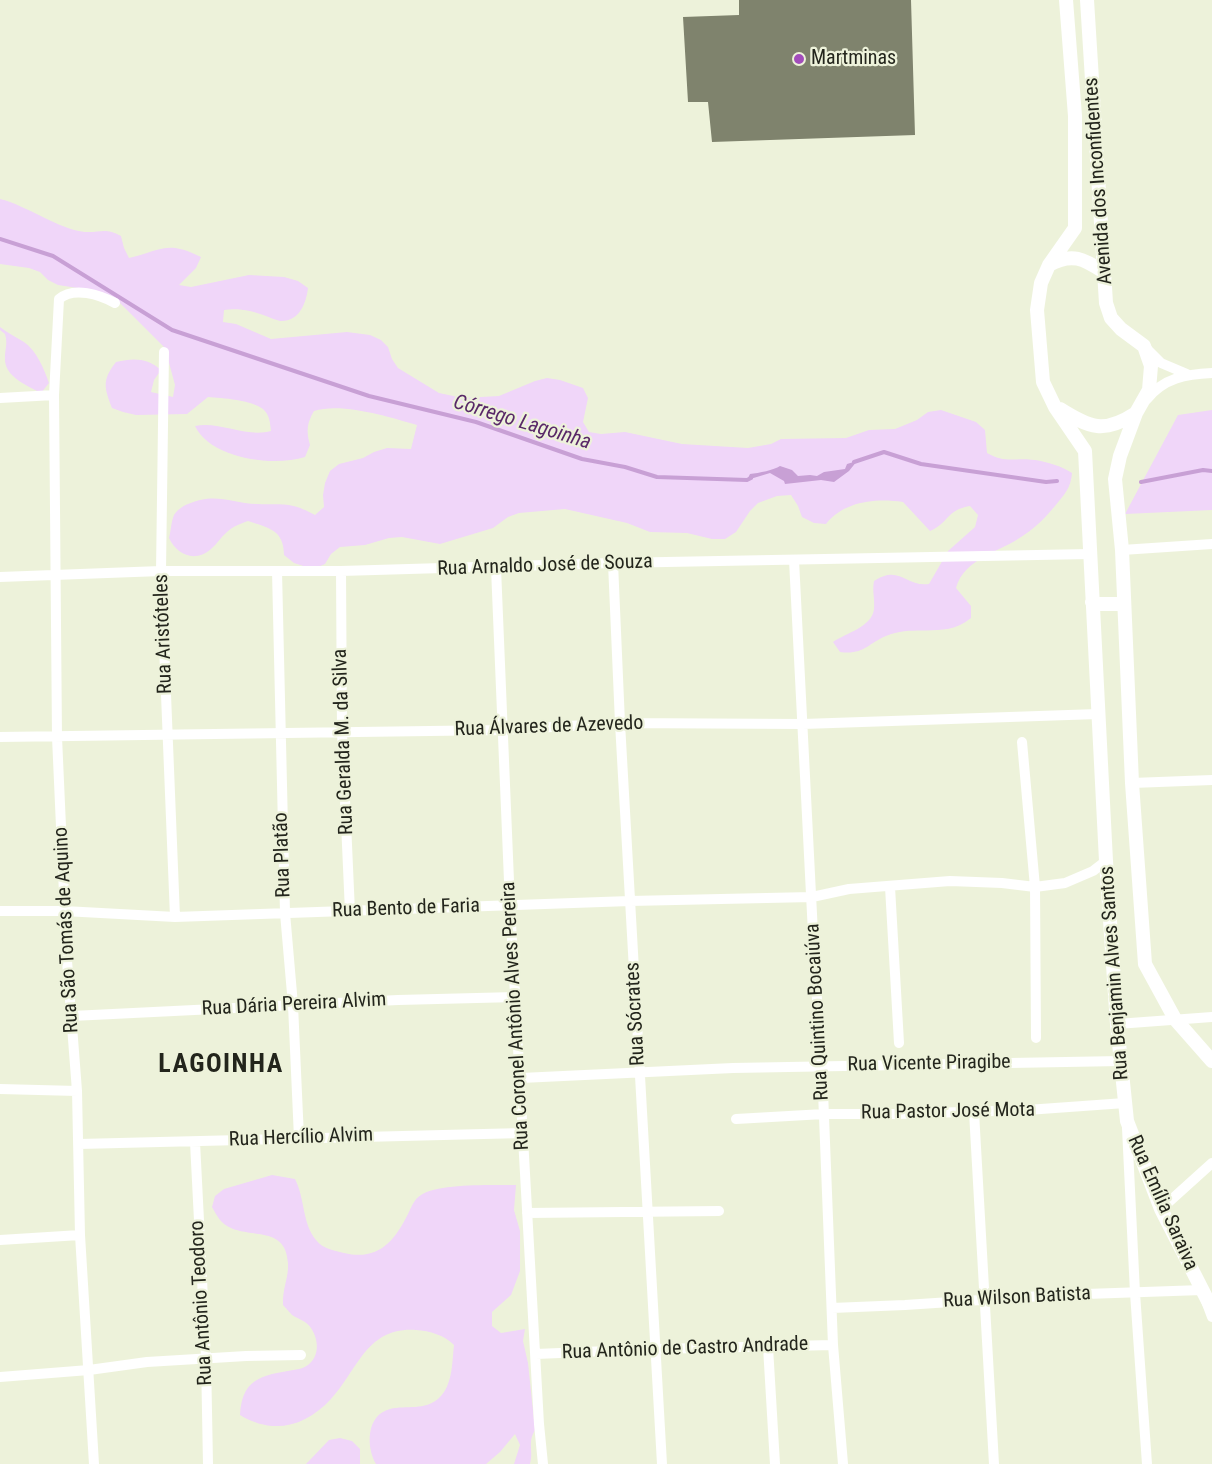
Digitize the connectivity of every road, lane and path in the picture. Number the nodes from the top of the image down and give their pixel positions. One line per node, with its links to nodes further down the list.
1 (1066, 0): 3 (main road, Avenida dos Inconfidentes)
2 (1087, 0): 4 (main road, Avenida dos Inconfidentes)
3 (1075, 116): 4 (main road); 5 (main road, Avenida dos Inconfidentes)
4 (1095, 122): 6 (main road, Avenida dos Inconfidentes)
5 (1049, 265): 6 (main road); 14 (main road, Avenida dos Inconfidentes)
6 (1104, 272): 8 (main road, Avenida dos Inconfidentes)
7 (115, 303): 12 (street, Rua São Tomás de Aquino)
8 (1144, 346): 11 (street, Avenida dos Inconfidentes); 15 (main road)
9 (164, 352): 25 (street, Rua Aristóteles)
10 (1212, 373): 11 (street)
11 (1187, 374): 15 (street)
12 (54, 395): 13 (street); 27 (street, Rua São Tomás de Aquino)
13 (0, 398)
14 (1055, 406): 15 (main road); 16 (main road, Avenida dos Inconfidentes)
15 (1136, 413): 18 (main road, Rua Benjamin Alves Santos)
16 (1087, 487): 19 (main road, Rua Benjamin Alves Santos)
17 (1212, 544): 18 (street)
18 (1122, 550): 29 (main road, Rua Benjamin Alves Santos)
19 (1090, 554): 20 (street, Rua Arnaldo José de Souza); 28 (main road, Rua Benjamin Alves Santos)
20 (794, 560): 21 (street, Rua Arnaldo José de Souza); 32 (street, Rua Quintino Bocaiúva)
21 (614, 563): 22 (street, Rua Arnaldo José de Souza); 31 (street, Rua Sócrates)
22 (496, 568): 24 (street, Rua Arnaldo José de Souza); 33 (street, Rua Coronel Antônio Alves Pereira)
23 (277, 571): 24 (street, Rua Arnaldo José de Souza); 25 (street, Rua Arnaldo José de Souza); 34 (street, Rua Platão)
24 (341, 571): 35 (street, Rua Geralda M. da Silva)
25 (161, 572): 27 (street, Rua Arnaldo José de Souza); 36 (street, Rua Aristóteles)
26 (0, 577): 27 (street, Rua Arnaldo José de Souza)
27 (57, 577): 38 (street, Rua São Tomás de Aquino)
28 (1092, 602): 29 (main road); 30 (main road, Rua Benjamin Alves Santos)
29 (1124, 604): 41 (main road, Rua Benjamin Alves Santos)
30 (1098, 714): 32 (street, Rua Álvares de Azevedo); 42 (main road, Rua Benjamin Alves Santos)
31 (620, 723): 32 (street, Rua Álvares de Azevedo); 33 (street, Rua Álvares de Azevedo); 46 (street, Rua Sócrates)
32 (803, 724): 45 (street, Rua Quintino Bocaiúva)
33 (501, 730): 35 (street, Rua Álvares de Azevedo); 47 (street, Rua Coronel Antônio Alves Pereira)
34 (279, 732): 35 (street, Rua Álvares de Azevedo); 36 (street, Rua Álvares de Azevedo); 51 (street, Rua Platão)
35 (342, 733): 50 (street, Rua Geralda M. da Silva)
36 (168, 734): 38 (street, Rua Álvares de Azevedo); 52 (street, Rua Aristóteles)
37 (0, 737): 38 (street, Rua Álvares de Azevedo)
38 (57, 737): 49 (street, Rua São Tomás de Aquino)
39 (1022, 742): 44 (street)
40 (1212, 780): 41 (street)
41 (1132, 783): 57 (main road, Rua Benjamin Alves Santos)
42 (1106, 861): 44 (street, Rua Bento de Faria); 58 (main road, Rua Benjamin Alves Santos)
43 (890, 887): 44 (street, Rua Bento de Faria); 45 (street, Rua Bento de Faria); 60 (street)
44 (1035, 887): 59 (street)
45 (812, 897): 46 (street, Rua Bento de Faria); 63 (street, Rua Quintino Bocaiúva)
46 (630, 901): 47 (street, Rua Bento de Faria); 64 (street, Rua Sócrates)
47 (510, 905): 50 (street, Rua Bento de Faria); 53 (street, Rua Coronel Antônio Alves Pereira)
48 (0, 911): 49 (street, Rua Bento de Faria)
49 (64, 911): 52 (street, Rua Bento de Faria); 55 (street, Rua São Tomás de Aquino)
50 (350, 912): 51 (street, Rua Bento de Faria)
51 (285, 913): 52 (street, Rua Bento de Faria); 54 (street, Rua Platão)
52 (175, 917)
53 (516, 997): 54 (street, Rua Dária Pereira Alvim); 65 (street, Rua Coronel Antônio Alves Pereira)
54 (293, 1005): 55 (street, Rua Dária Pereira Alvim); 74 (street, Rua Platão)
55 (72, 1016): 67 (street, Rua São Tomás de Aquino)
56 (1212, 1017): 57 (street)
57 (1175, 1019): 58 (street); 62 (main road)
58 (1117, 1024): 61 (main road, Rua Benjamin Alves Santos)
59 (1036, 1038)
60 (899, 1043)
61 (1121, 1061): 63 (street, Rua Vicente Piragibe); 68 (main road, Rua Benjamin Alves Santos)
62 (1212, 1061)
63 (822, 1066): 64 (street, Rua Vicente Piragibe); 70 (street, Rua Quintino Bocaiúva)
64 (639, 1071): 65 (street, Rua Vicente Piragibe); 80 (street, Rua Sócrates)
65 (521, 1078): 73 (street, Rua Coronel Antônio Alves Pereira)
66 (0, 1089): 67 (street)
67 (77, 1091): 76 (street, Rua São Tomás de Aquino)
68 (1125, 1103): 69 (street, Rua Pastor José Mota); 72 (main road, Rua Benjamin Alves Santos)
69 (975, 1112): 70 (street, Rua Pastor José Mota); 86 (street)
70 (824, 1114): 71 (street, Rua Pastor José Mota); 87 (street, Rua Quintino Bocaiúva)
71 (736, 1119)
72 (1127, 1121): 78 (main road, Rua Emília Saraiva); 85 (street, Rua Benjamin Alves Santos)
73 (524, 1133): 74 (street, Rua Hercílio Alvim); 81 (street, Rua Coronel Antônio Alves Pereira)
74 (299, 1138): 75 (street, Rua Hercílio Alvim)
75 (195, 1142): 76 (street, Rua Hercílio Alvim); 95 (street, Rua Antônio Teodoro)
76 (79, 1144): 82 (street, Rua São Tomás de Aquino)
77 (1212, 1163): 78 (street)
78 (1161, 1209): 84 (main road, Rua Emília Saraiva)
79 (719, 1211): 80 (street)
80 (647, 1212): 81 (street); 92 (street, Rua Sócrates)
81 (527, 1214): 94 (street, Rua Coronel Antônio Alves Pereira)
82 (80, 1235): 83 (street); 96 (street, Rua São Tomás de Aquino)
83 (0, 1240)
84 (1202, 1290): 85 (street, Rua Wilson Batista); 88 (main road); 89 (street, Rua Emília Saraiva)
85 (1135, 1293): 86 (street, Rua Wilson Batista); 105 (street, Rua Benjamin Alves Santos)
86 (985, 1299): 87 (street, Rua Wilson Batista); 104 (street)
87 (832, 1308): 90 (street, Rua Quintino Bocaiúva)
88 (1212, 1309)
89 (1212, 1316)
90 (833, 1345): 91 (street, Rua Antônio de Castro Andrade); 103 (street, Rua Quintino Bocaiúva)
91 (768, 1347): 92 (street, Rua Antônio de Castro Andrade); 102 (street)
92 (656, 1349): 94 (street, Rua Antônio de Castro Andrade); 101 (street, Rua Sócrates)
93 (301, 1354): 95 (street)
94 (536, 1354): 100 (street, Rua Coronel Antônio Alves Pereira)
95 (206, 1358): 96 (street); 99 (street, Rua Antônio Teodoro)
96 (89, 1370): 97 (street); 98 (street, Rua São Tomás de Aquino)
97 (0, 1377)
98 (94, 1464)
99 (208, 1464)
100 (543, 1464)
101 (662, 1464)
102 (775, 1464)
103 (843, 1464)
104 (994, 1464)
105 (1147, 1464)

